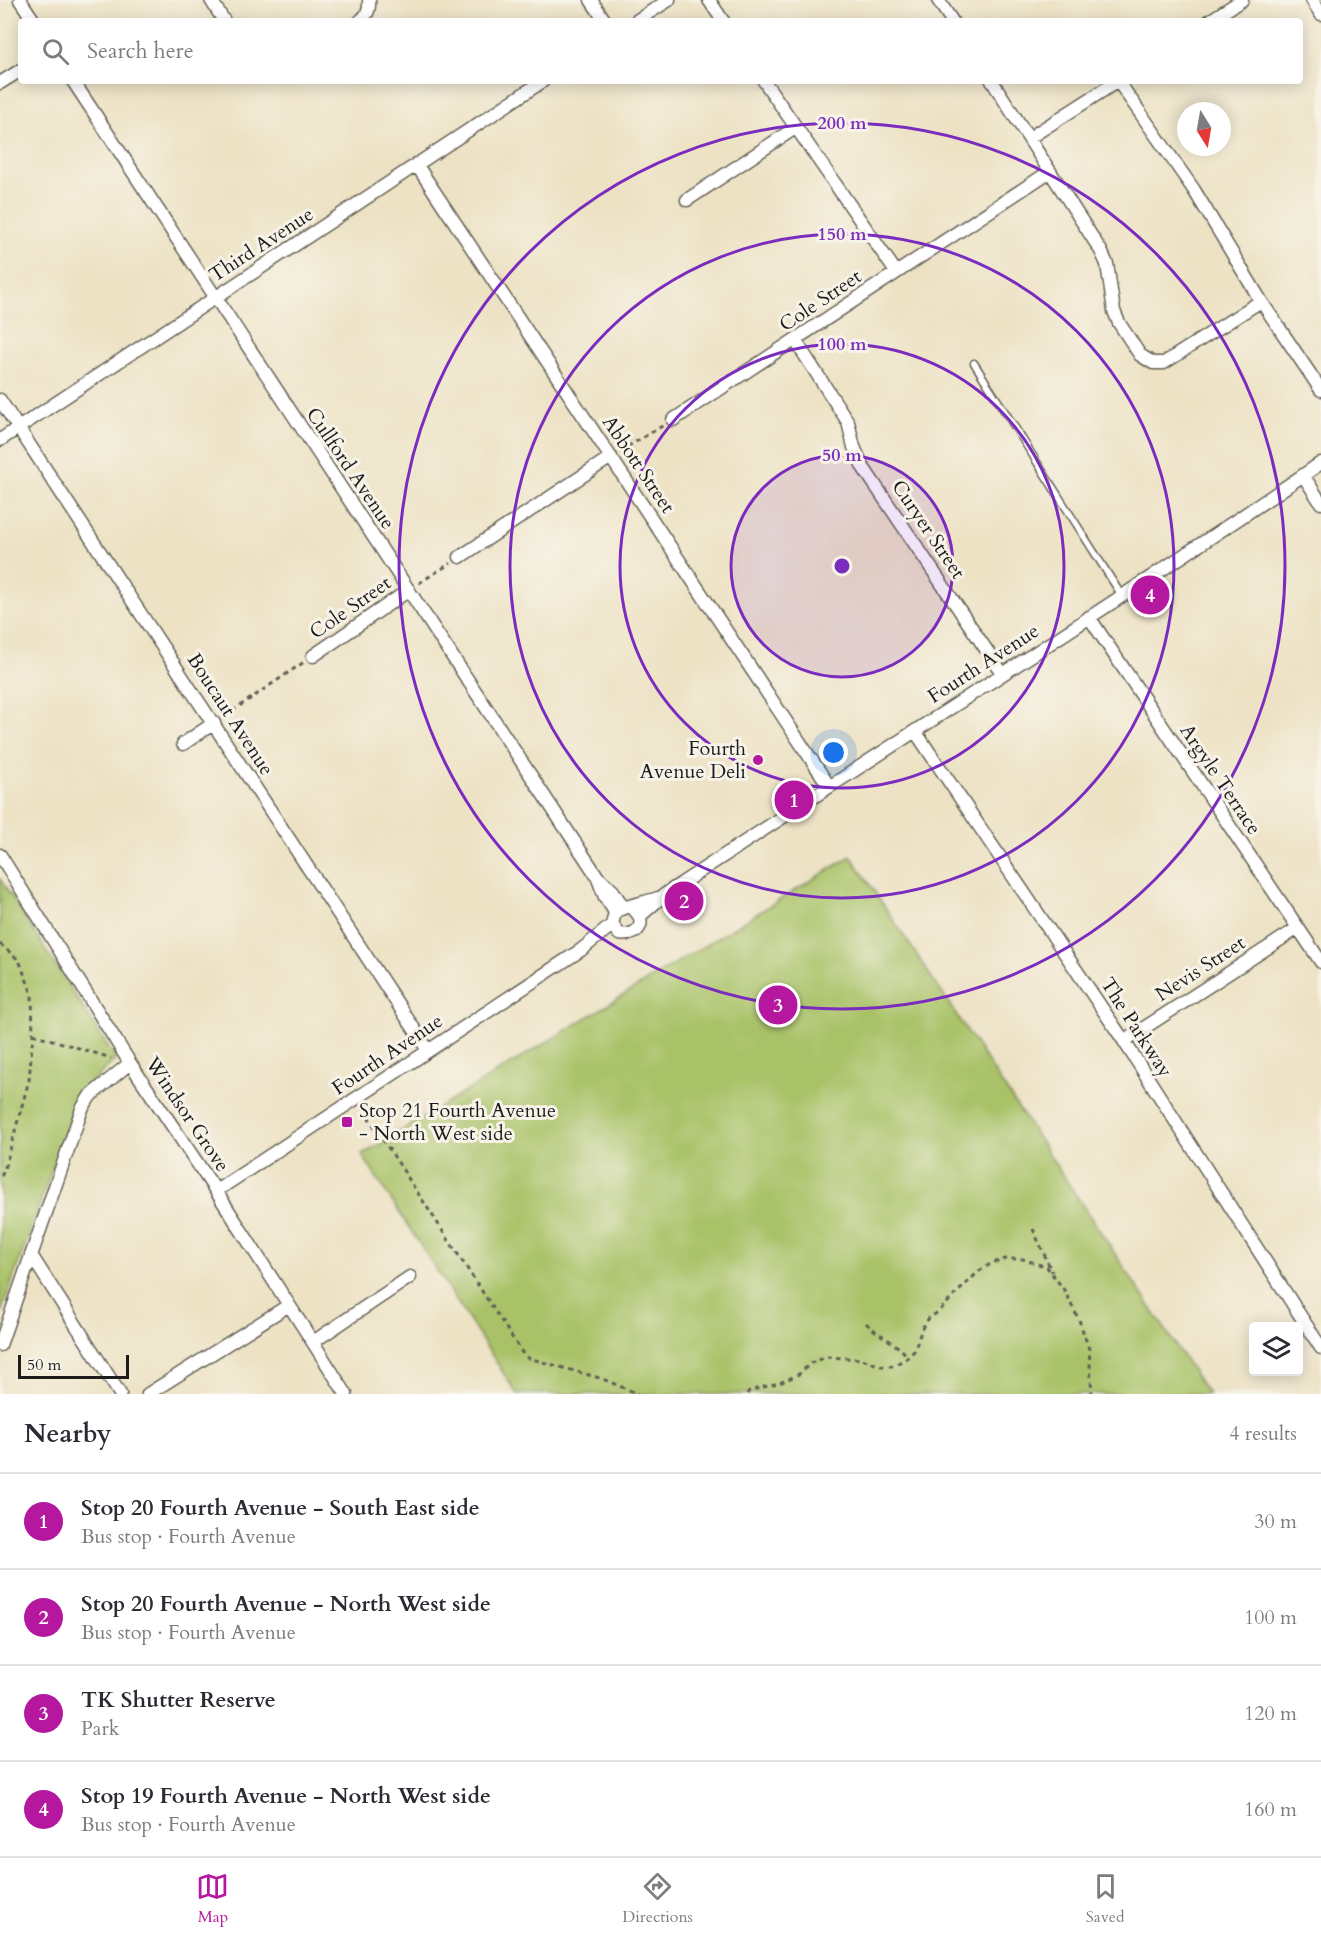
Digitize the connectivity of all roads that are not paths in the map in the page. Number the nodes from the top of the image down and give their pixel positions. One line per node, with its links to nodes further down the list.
1 (20, 0): 11 (street)
2 (211, 0): 12 (street)
3 (369, 0): 13 (street)
4 (591, 0): 14 (street)
5 (669, 0): 15 (street)
6 (709, 0): 16 (street)
7 (938, 0): 17 (street)
8 (1242, 0): 18 (street)
9 (1312, 0): 10 (street)
10 (1321, 14)
11 (32, 18)
12 (222, 18)
13 (364, 18)
14 (603, 18)
15 (641, 18)
16 (721, 18)
17 (950, 18)
18 (1214, 18)
19 (18, 72): 20 (street)
20 (0, 83)
21 (75, 84): 33 (street, Cullford Avenue)
22 (538, 84): 29 (street, Third Avenue)
23 (766, 84): 27 (street)
24 (994, 84): 28 (street)
25 (1113, 84): 28 (street)
26 (1120, 84): 34 (street)
27 (795, 128): 31 (street); 32 (street)
28 (1029, 138): 30 (street)
29 (416, 164): 33 (street, Third Avenue); 42 (street, Abbott Street)
30 (1049, 172): 32 (street, Cole Street); 34 (street)
31 (687, 200)
32 (896, 272): 35 (street, Cole Street)
33 (215, 298): 40 (street, Third Avenue); 47 (street, Cullford Avenue)
34 (1261, 301): 37 (street)
35 (795, 340): 39 (street, Cole Street); 51 (street, Curyer Street)
36 (974, 363): 48 (lane)
37 (1321, 390)
38 (0, 400): 40 (street, Boucaut Avenue)
39 (673, 420)
40 (18, 428): 41 (street, Third Avenue); 52 (street, Boucaut Avenue)
41 (0, 440)
42 (611, 457): 46 (street); 55 (street, Abbott Street)
43 (1321, 463): 44 (street, Fourth Avenue)
44 (1303, 475): 45 (street); 48 (street, Fourth Avenue)
45 (1321, 503)
46 (460, 557)
47 (409, 590): 50 (street, Cole Street); 59 (street, Cullford Avenue)
48 (1122, 596): 49 (street, Fourth Avenue)
49 (1089, 617): 51 (street, Fourth Avenue); 60 (street, Argyle Terrace)
50 (313, 657)
51 (1002, 673): 53 (street, Fourth Avenue)
52 (214, 723): 54 (street); 63 (street, Boucaut Avenue)
53 (915, 731): 55 (street, Fourth Avenue); 62 (street, The Parkway)
54 (183, 744)
55 (829, 786): 57 (street, Fourth Avenue)
56 (0, 855): 64 (street, Windsor Grove)
57 (664, 895): 58 (street, Fourth Avenue); 59 (street, Fourth Avenue)
58 (640, 916): 59 (street, Cullford Avenue); 59 (street, Fourth Avenue)
59 (620, 917): 63 (street, Fourth Avenue)
60 (1298, 928): 61 (street, Argyle Terrace); 62 (street, Nevis Street)
61 (1321, 962)
62 (1124, 1041): 71 (street, The Parkway)
63 (428, 1050): 65 (street, Fourth Avenue)
64 (130, 1063): 65 (street, Windsor Grove); 66 (street)
65 (216, 1191): 68 (street, Windsor Grove)
66 (31, 1254): 70 (street); 72 (street)
67 (410, 1277): 69 (street)
68 (289, 1305): 69 (street, Windsor Grove); 73 (street)
69 (313, 1342): 74 (street, Windsor Grove)
70 (0, 1346)
71 (1321, 1348)
72 (120, 1394)
73 (148, 1394)
74 (346, 1394)

